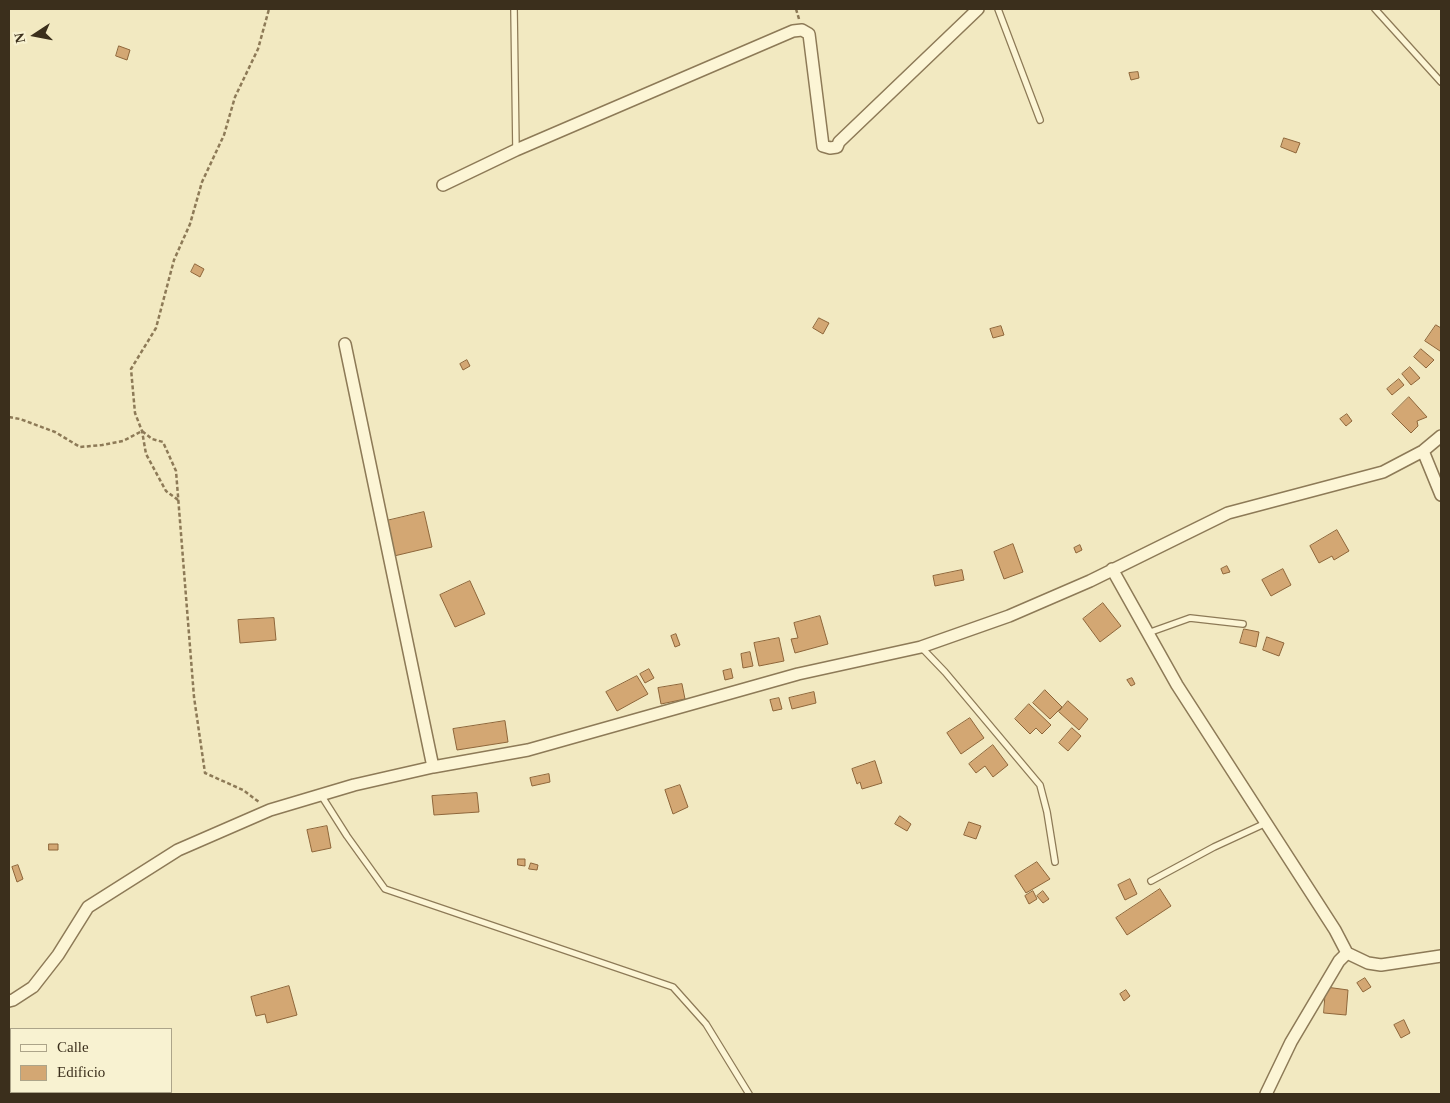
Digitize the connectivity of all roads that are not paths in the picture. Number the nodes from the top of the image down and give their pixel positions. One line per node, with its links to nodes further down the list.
1 (514, 9): 7 (lane)
2 (978, 9): 7 (street)
3 (998, 9): 6 (lane)
4 (1375, 9): 5 (lane)
5 (1441, 82)
6 (1040, 120)
7 (516, 150): 8 (street)
8 (443, 185)
9 (345, 344): 17 (street)
10 (1441, 436): 11 (street)
11 (1423, 451): 12 (street); 13 (street)
12 (1441, 495)
13 (1112, 569): 15 (street); 16 (street)
14 (1243, 624): 15 (lane)
15 (1148, 633): 19 (street)
16 (921, 647): 17 (street); 20 (lane)
17 (433, 767): 18 (street)
18 (321, 795): 24 (street); 25 (lane)
19 (1266, 823): 21 (lane); 22 (street)
20 (1054, 862)
21 (1151, 881)
22 (1347, 953): 23 (street); 26 (street)
23 (1441, 956)
24 (9, 1000)
25 (749, 1094)
26 (1266, 1094)

